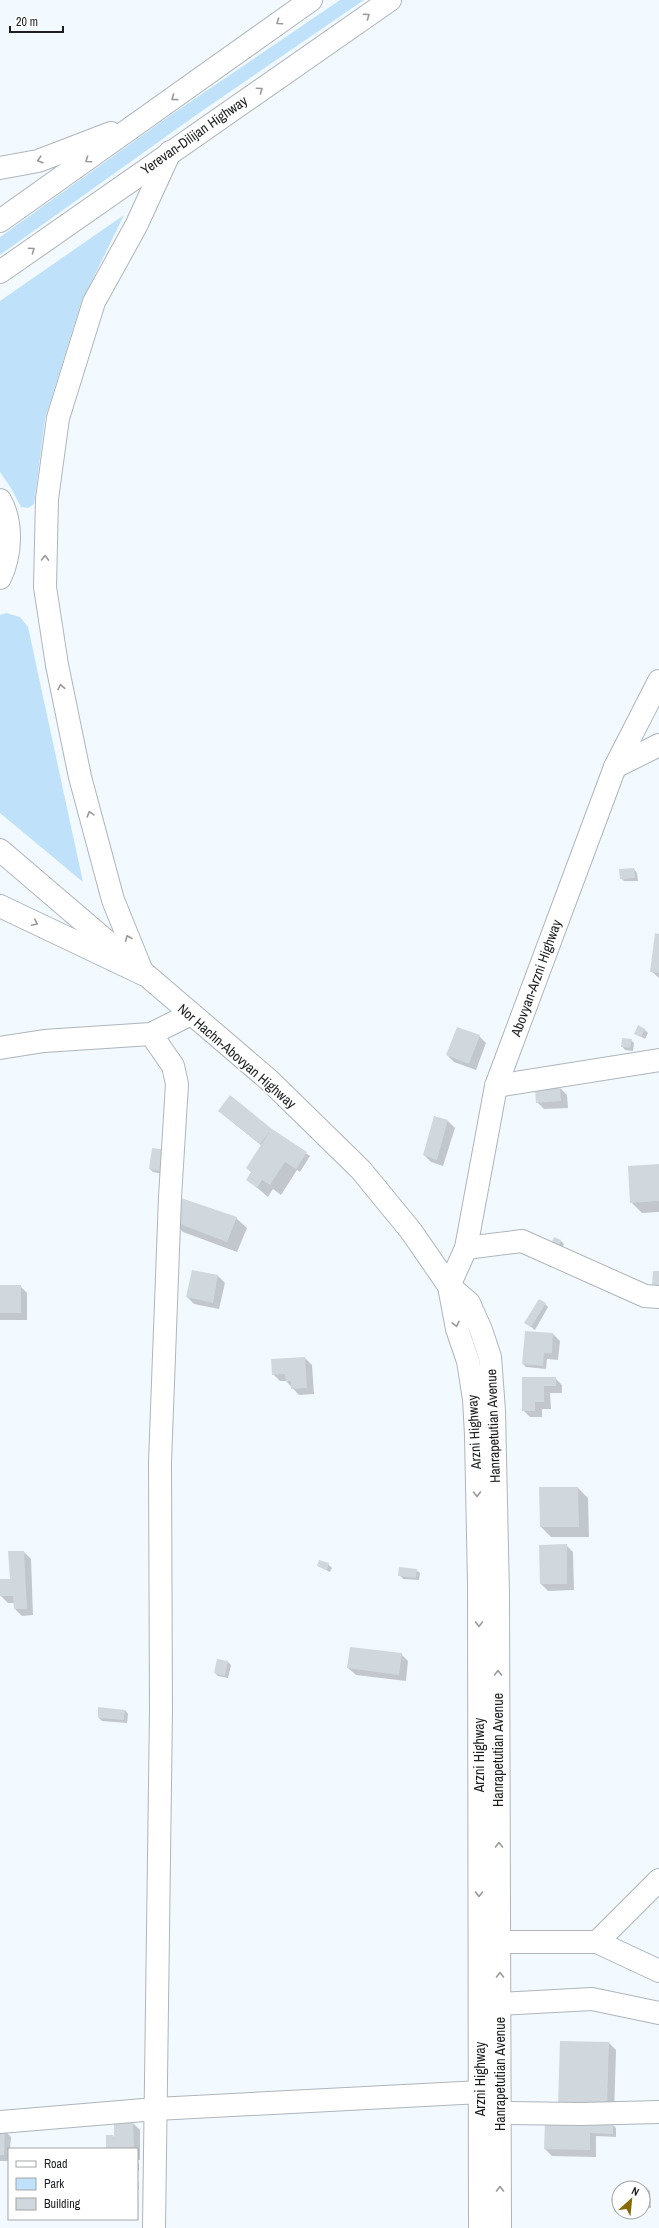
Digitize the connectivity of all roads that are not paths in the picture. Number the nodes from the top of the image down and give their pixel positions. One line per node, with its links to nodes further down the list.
1 (311, 0): 3 (main road, one-way to 3)
2 (390, 0): 4 (main road, Yerevan-Dilijan Highway, one-way to 2)
3 (142, 121): 5 (main road, one-way to 5); 6 (main road, one-way to 6)
4 (170, 152): 7 (main road, Yerevan-Dilijan Highway, one-way to 4); 15 (main road, one-way to 4)
5 (0, 168)
6 (0, 221)
7 (0, 272)
8 (0, 500): 9 (main road)
9 (0, 578)
10 (659, 681): 12 (main road, Abovyan-Arzni Highway)
11 (659, 745): 12 (main road)
12 (615, 767): 20 (main road, Abovyan-Arzni Highway)
13 (0, 850): 15 (main road, Nor Hachn-Abovyan Highway)
14 (0, 906): 15 (main road, one-way to 15)
15 (143, 974): 16 (main road, Nor Hachn-Abovyan Highway)
16 (191, 1014): 17 (main road); 22 (main road, Nor Hachn-Abovyan Highway)
17 (151, 1034): 18 (main road); 31 (main road)
18 (0, 1048)
19 (659, 1060): 20 (main road)
20 (496, 1086): 21 (main road, Abovyan-Arzni Highway)
21 (466, 1248): 22 (main road, Abovyan-Arzni Highway); 23 (main road)
22 (449, 1286): 25 (main road, Hanrapetutian Avenue, one-way to 22); 30 (main road, Arzni Highway, one-way to 30)
23 (659, 1297)
24 (659, 1880): 26 (main road)
25 (500, 1942): 26 (main road); 28 (main road, Hanrapetutian Avenue, one-way to 25)
26 (597, 1942): 27 (main road)
27 (659, 1971)
28 (500, 2004): 29 (main road); 33 (main road, Hanrapetutian Avenue)
29 (659, 2013)
30 (481, 2092): 31 (main road); 36 (main road, Arzni Highway)
31 (156, 2109): 34 (main road); 35 (main road)
32 (659, 2112): 33 (main road)
33 (500, 2113): 37 (main road, Hanrapetutian Avenue, one-way to 33)
34 (0, 2122)
35 (154, 2228)
36 (480, 2228)
37 (500, 2228)

